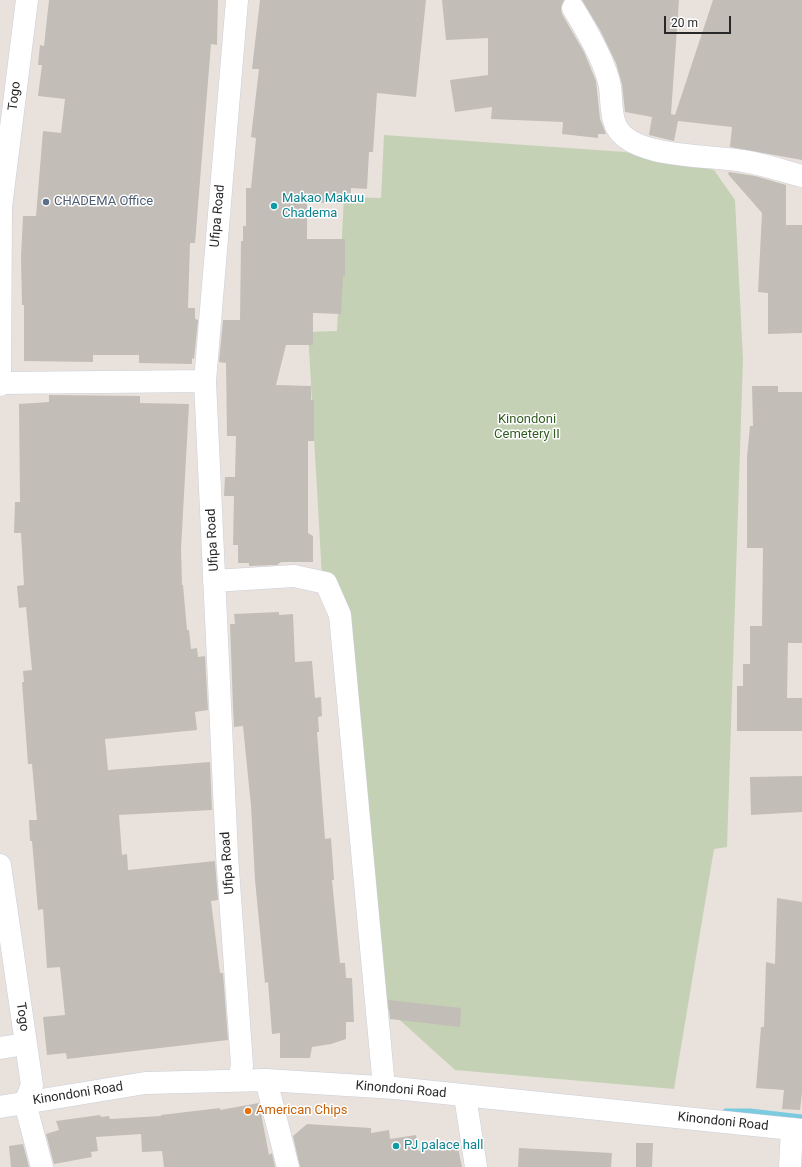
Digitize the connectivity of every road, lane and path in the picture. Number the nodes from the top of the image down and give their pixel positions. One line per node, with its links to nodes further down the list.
1 (27, 0): 5 (street, Togo)
2 (237, 0): 6 (street, Ufipa Road)
3 (574, 8): 4 (street)
4 (802, 176)
5 (0, 207): 7 (street, Togo)
6 (205, 381): 7 (street); 8 (street, Ufipa Road)
7 (0, 384)
8 (214, 581): 12 (street, Ufipa Road); 14 (street)
9 (0, 866): 10 (street, Togo)
10 (26, 1044): 11 (street); 16 (street, Togo)
11 (0, 1048)
12 (239, 1080): 13 (street, Kinondoni Road); 16 (street, Kinondoni Road)
13 (266, 1080): 14 (street, Kinondoni Road); 20 (street)
14 (384, 1087): 15 (street, Kinondoni Road)
15 (465, 1096): 18 (street, Kinondoni Road); 21 (street)
16 (25, 1103): 17 (street, Kinondoni Road); 19 (street)
17 (0, 1108)
18 (797, 1129): 22 (street)
19 (42, 1167)
20 (288, 1167)
21 (476, 1167)
22 (790, 1167)

